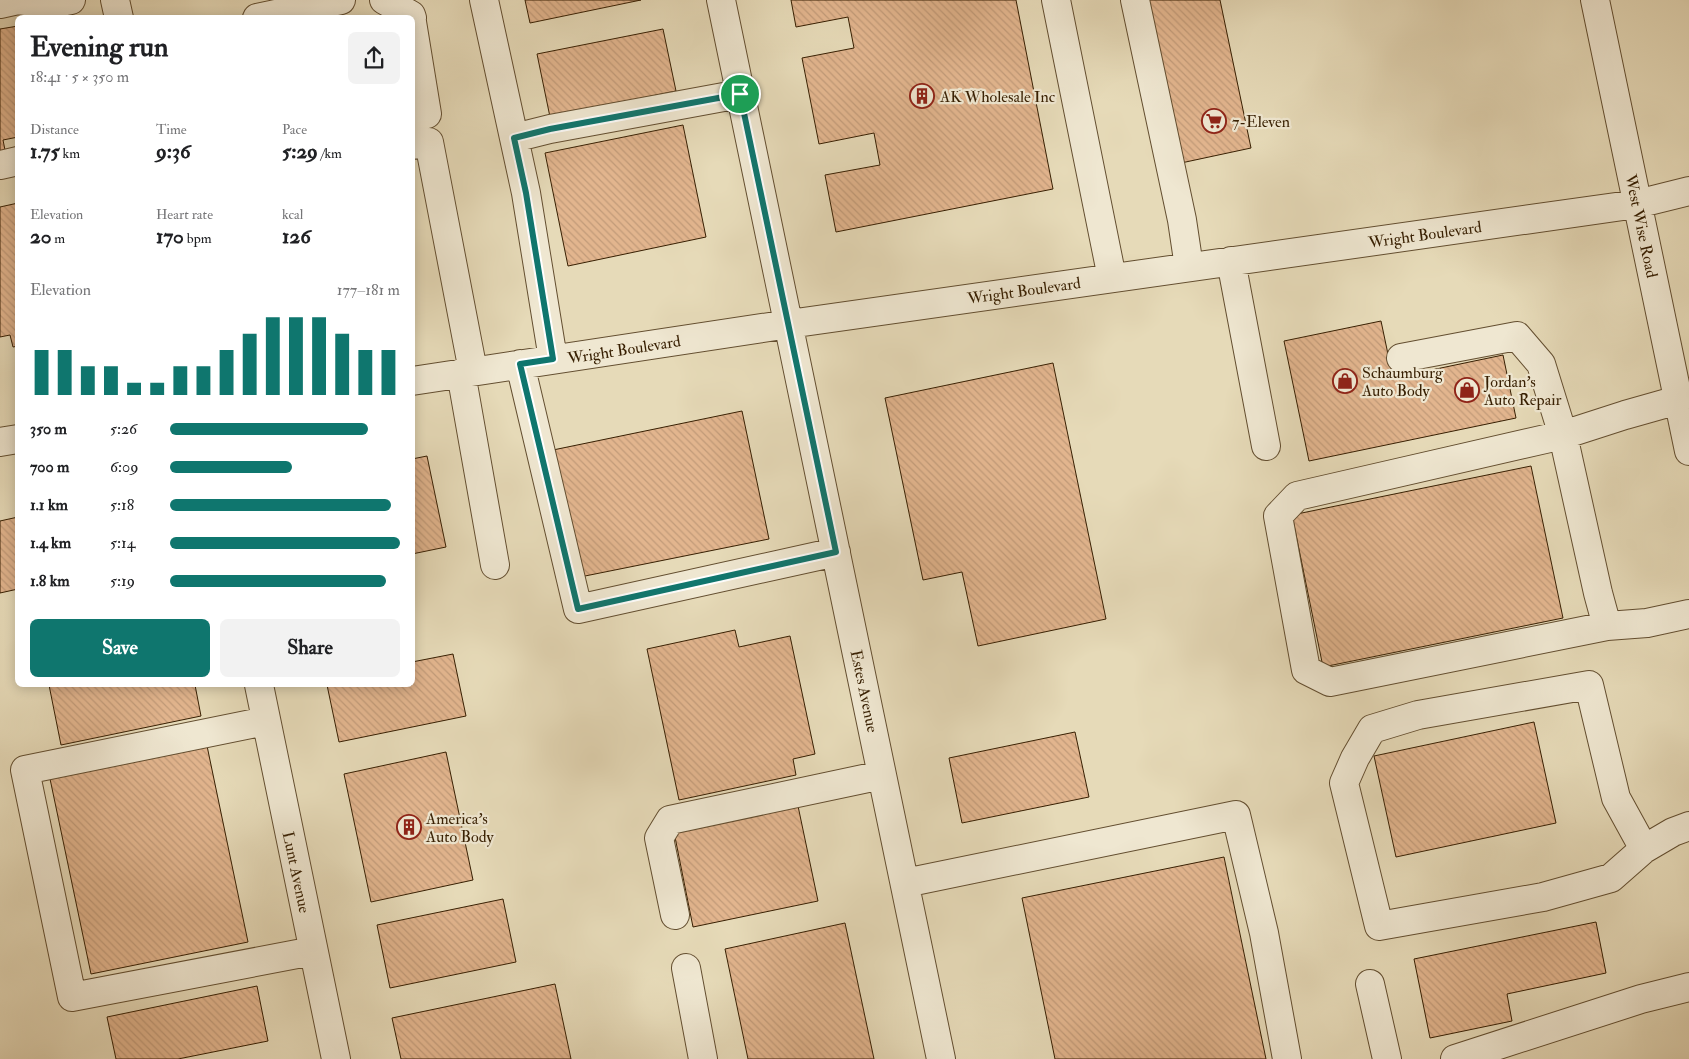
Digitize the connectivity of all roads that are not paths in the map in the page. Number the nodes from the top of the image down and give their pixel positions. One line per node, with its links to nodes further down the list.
1 (71, 0): 10 (street)
2 (115, 0): 11 (street)
3 (341, 0): 12 (street)
4 (384, 0): 13 (street)
5 (484, 0): 17 (street)
6 (720, 0): 15 (street, Estes Avenue)
7 (1056, 0): 25 (street)
8 (1135, 0): 24 (street)
9 (1595, 0): 22 (street, West Wise Road)
10 (0, 4)
11 (118, 15)
12 (272, 15)
13 (411, 15)
14 (415, 40): 16 (street)
15 (740, 94): 17 (street); 26 (street, Estes Avenue)
16 (415, 116)
17 (514, 138): 28 (street)
18 (415, 144): 30 (street)
19 (15, 162): 20 (street)
20 (0, 165)
21 (1689, 191): 22 (street, Wright Boulevard)
22 (1637, 204): 23 (street, Wright Boulevard); 32 (street, West Wise Road)
23 (1231, 261): 24 (street, Wright Boulevard); 36 (street)
24 (1189, 267): 25 (street, Wright Boulevard)
25 (1112, 278): 26 (street, Wright Boulevard)
26 (789, 324): 28 (street, Wright Boulevard); 38 (street, Estes Avenue)
27 (1401, 358): 33 (street)
28 (553, 359): 29 (street, Wright Boulevard)
29 (520, 364): 30 (street, Wright Boulevard); 38 (street)
30 (467, 372): 31 (street, Wright Boulevard); 39 (street)
31 (415, 381)
32 (1678, 400): 33 (street); 37 (street, West Wise Road)
33 (1563, 435): 41 (street); 41 (street)
34 (15, 440): 35 (street)
35 (0, 442)
36 (1266, 446)
37 (1689, 451)
38 (836, 552): 44 (street, Estes Avenue)
39 (494, 564)
40 (1689, 614): 41 (street)
41 (1607, 626)
42 (258, 687): 43 (street, Lunt Avenue)
43 (266, 721): 49 (street, Lunt Avenue); 49 (street)
44 (882, 775): 47 (street, Estes Avenue); 48 (street)
45 (1689, 826): 46 (street)
46 (1644, 850): 46 (street)
47 (905, 883): 55 (street, Estes Avenue); 56 (street)
48 (674, 915)
49 (313, 951): 53 (street, Lunt Avenue)
50 (686, 968): 54 (street)
51 (1370, 984): 57 (street)
52 (1689, 987): 58 (street)
53 (336, 1059)
54 (703, 1059)
55 (941, 1059)
56 (1287, 1059)
57 (1387, 1059)
58 (1455, 1059)

